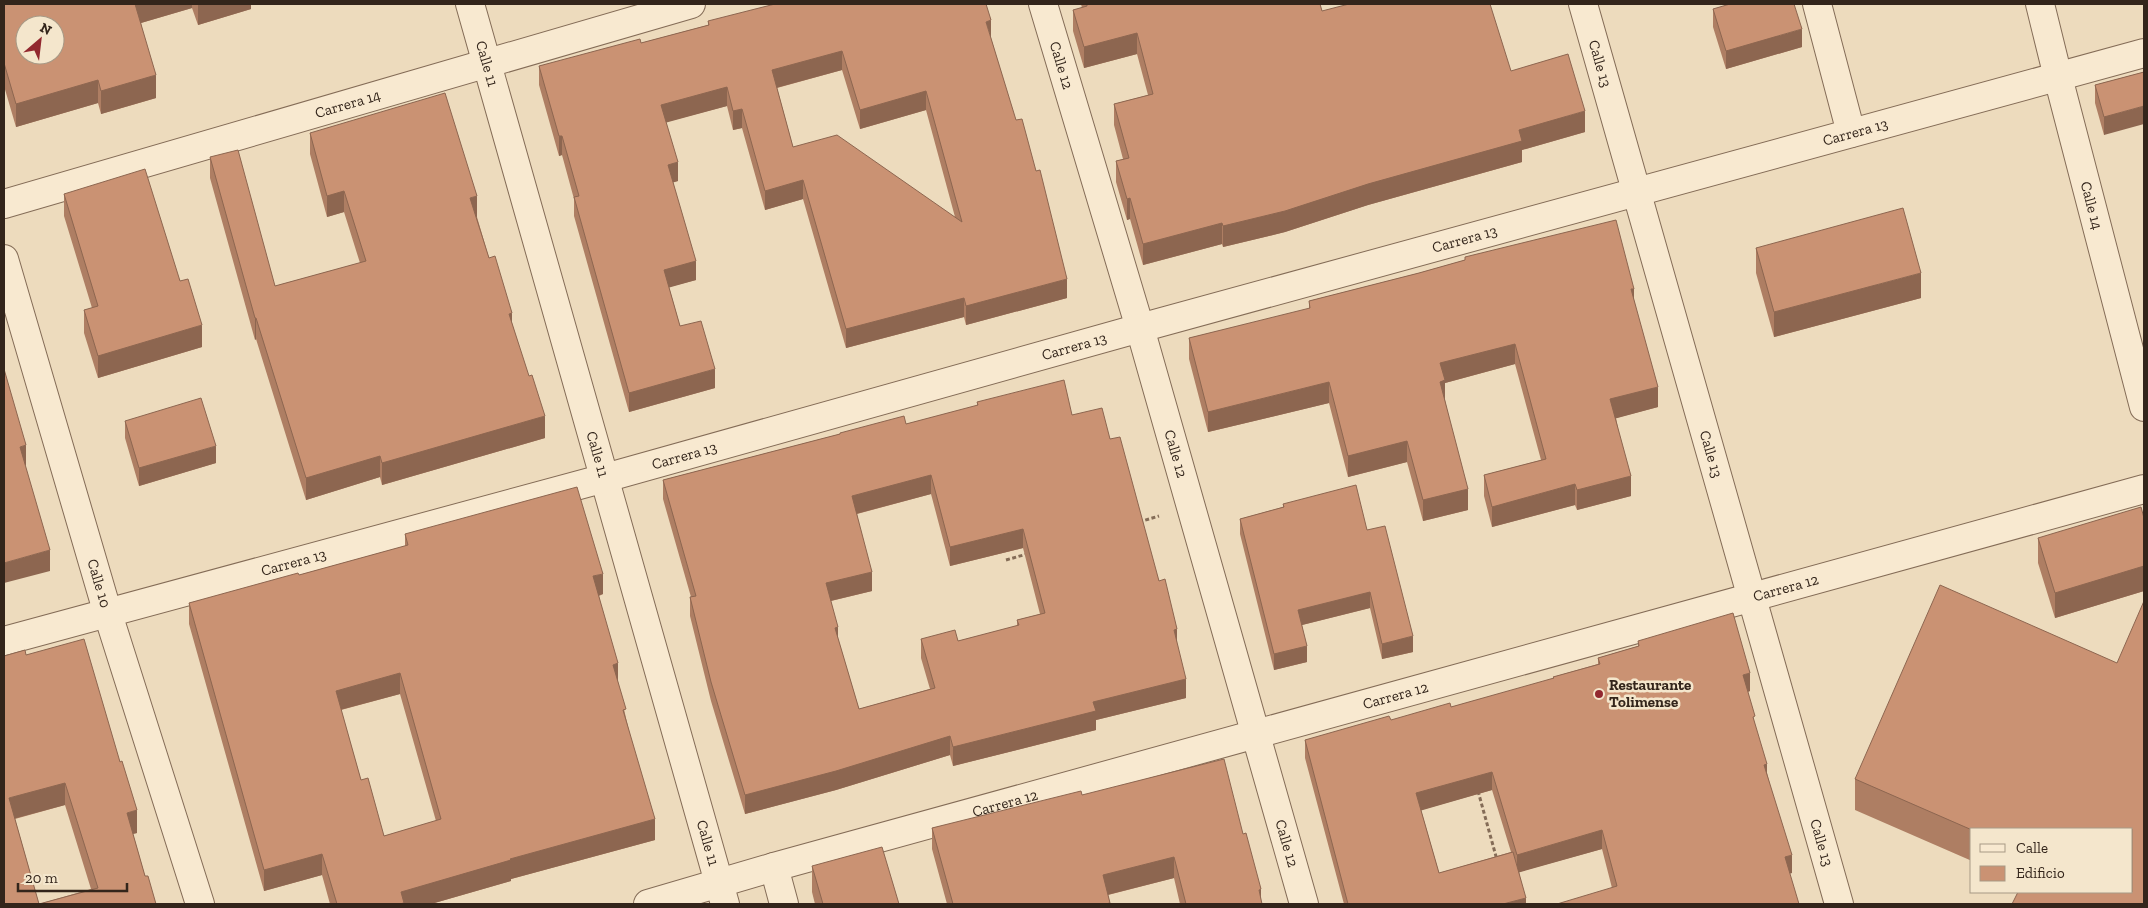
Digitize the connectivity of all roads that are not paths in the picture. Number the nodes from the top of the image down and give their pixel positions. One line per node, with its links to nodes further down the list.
1 (470, 4): 8 (street, Calle 11)
2 (691, 4): 8 (street, Carrera 14)
3 (1043, 4): 14 (street, Calle 12)
4 (1583, 4): 11 (street, Calle 13)
5 (1817, 4): 10 (street)
6 (2040, 4): 9 (street, Calle 14)
7 (2144, 53): 9 (street, Carrera 13)
8 (487, 63): 12 (street, Carrera 14); 16 (street, Calle 11)
9 (2058, 77): 10 (street, Carrera 13); 15 (street, Calle 14)
10 (1851, 133): 11 (street, Carrera 13)
11 (1636, 192): 14 (street, Carrera 13); 18 (street, Calle 13)
12 (4, 204)
13 (4, 259): 19 (street, Calle 10)
14 (1140, 328): 16 (street, Carrera 13); 21 (street, Calle 12)
15 (2144, 407)
16 (605, 478): 19 (street, Carrera 13); 23 (street, Calle 11)
17 (2144, 489): 18 (street, Carrera 12)
18 (1752, 599): 21 (street, Carrera 12); 28 (street, Calle 13)
19 (108, 614): 20 (street, Carrera 13); 24 (street, Calle 10)
20 (4, 641)
21 (1255, 735): 22 (street, Carrera 12); 27 (street, Calle 12)
22 (774, 868): 23 (street, Carrera 12); 26 (street)
23 (723, 894): 25 (street, Carrera 12)
24 (200, 904)
25 (648, 904)
26 (784, 904)
27 (1304, 904)
28 (1839, 904)

